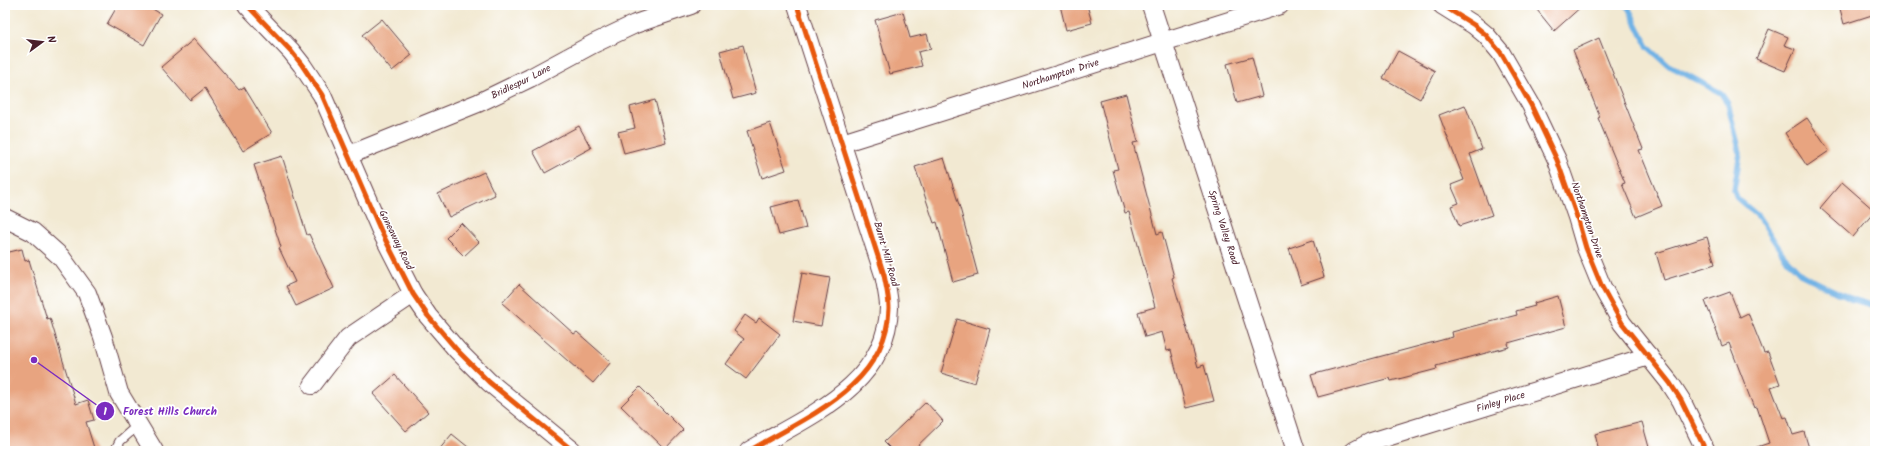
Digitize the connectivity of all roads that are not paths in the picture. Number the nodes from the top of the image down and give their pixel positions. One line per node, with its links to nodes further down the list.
1 (247, 5): 9 (street, Goneaway Road)
2 (691, 5): 9 (street, Bridlespur Lane)
3 (797, 5): 8 (street, Burnt Mill Road)
4 (1151, 5): 7 (street, Spring Valley Road)
5 (1280, 5): 7 (street, Northampton Drive)
6 (1442, 5): 12 (street, Northampton Drive)
7 (1163, 41): 8 (street, Northampton Drive); 19 (street, Spring Valley Road)
8 (842, 143): 18 (street, Burnt Mill Road)
9 (349, 155): 11 (street, Goneaway Road)
10 (5, 218): 14 (street)
11 (413, 294): 13 (street); 17 (street, Goneaway Road)
12 (1648, 356): 20 (street, Finley Place); 21 (street, Northampton Drive)
13 (312, 385)
14 (138, 425): 15 (lane); 16 (street)
15 (115, 451)
16 (154, 451)
17 (573, 451)
18 (749, 451)
19 (1296, 451)
20 (1354, 451)
21 (1706, 451)

